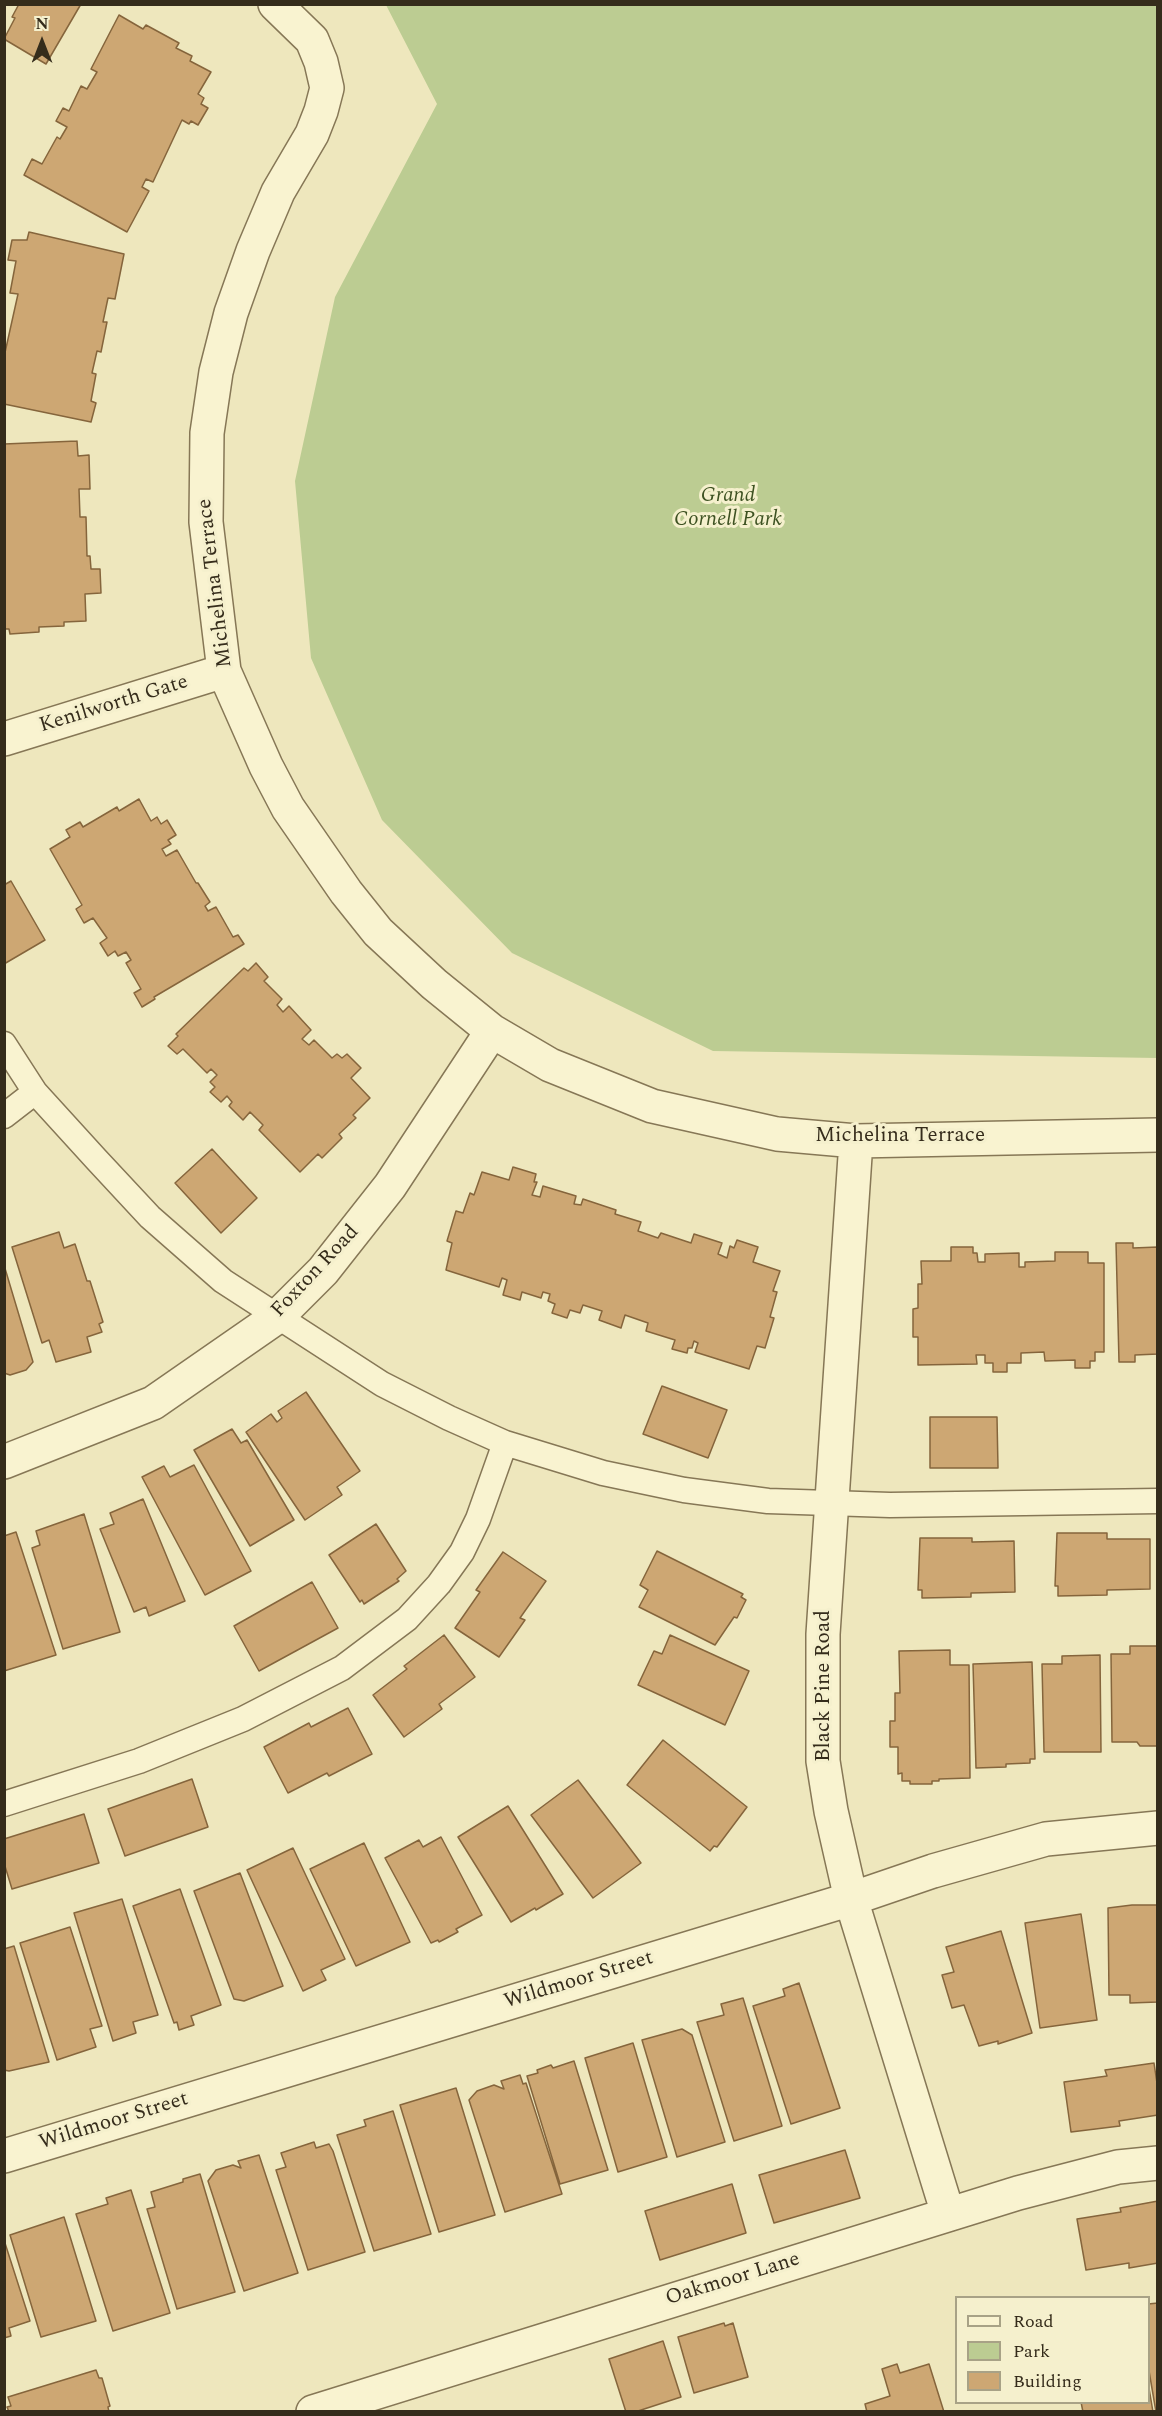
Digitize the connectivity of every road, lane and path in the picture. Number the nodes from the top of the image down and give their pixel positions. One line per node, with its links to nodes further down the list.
1 (275, 4): 2 (street, Michelina Terrace)
2 (224, 671): 3 (street, Kenilworth Gate); 4 (street, Michelina Terrace)
3 (4, 739)
4 (492, 1031): 9 (street, Michelina Terrace); 10 (street, Foxton Road)
5 (4, 1044): 6 (lane)
6 (35, 1092): 7 (lane); 10 (lane)
7 (4, 1116)
8 (1158, 1135): 9 (street, Michelina Terrace)
9 (856, 1141): 14 (street, Black Pine Road)
10 (277, 1317): 11 (lane); 12 (street, Foxton Road)
11 (506, 1443): 14 (lane); 15 (lane)
12 (4, 1462)
13 (1158, 1501): 14 (lane)
14 (831, 1504): 17 (street, Black Pine Road)
15 (4, 1804)
16 (1158, 1828): 17 (street, Wildmoor Street)
17 (851, 1899): 18 (street, Wildmoor Street); 20 (street, Black Pine Road)
18 (4, 2156)
19 (1158, 2163): 20 (street, Oakmoor Lane)
20 (948, 2214): 21 (street, Oakmoor Lane)
21 (313, 2412)

